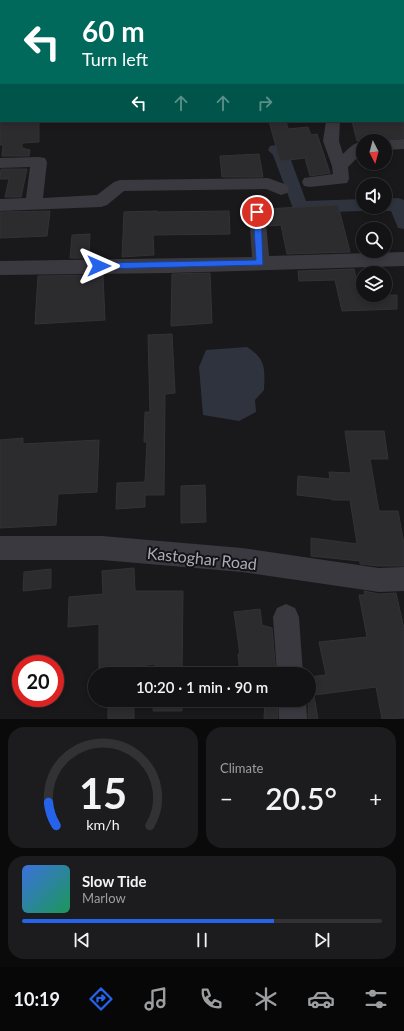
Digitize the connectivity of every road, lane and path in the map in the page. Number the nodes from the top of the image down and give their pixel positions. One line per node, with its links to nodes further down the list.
1 (333, 122): 6 (street)
2 (404, 144): 3 (street)
3 (392, 145)
4 (356, 150): 6 (street)
5 (0, 163): 9 (street)
6 (340, 166): 7 (street)
7 (310, 182)
8 (281, 189): 9 (street)
9 (34, 204): 10 (street)
10 (0, 205)
11 (257, 212): 13 (street)
12 (404, 259): 13 (street)
13 (261, 263): 14 (street)
14 (0, 268)
15 (0, 548): 16 (street, Kastoghar Road)
16 (404, 579)
17 (286, 617): 18 (street)
18 (290, 667)
19 (292, 707): 20 (street)
20 (293, 719)

